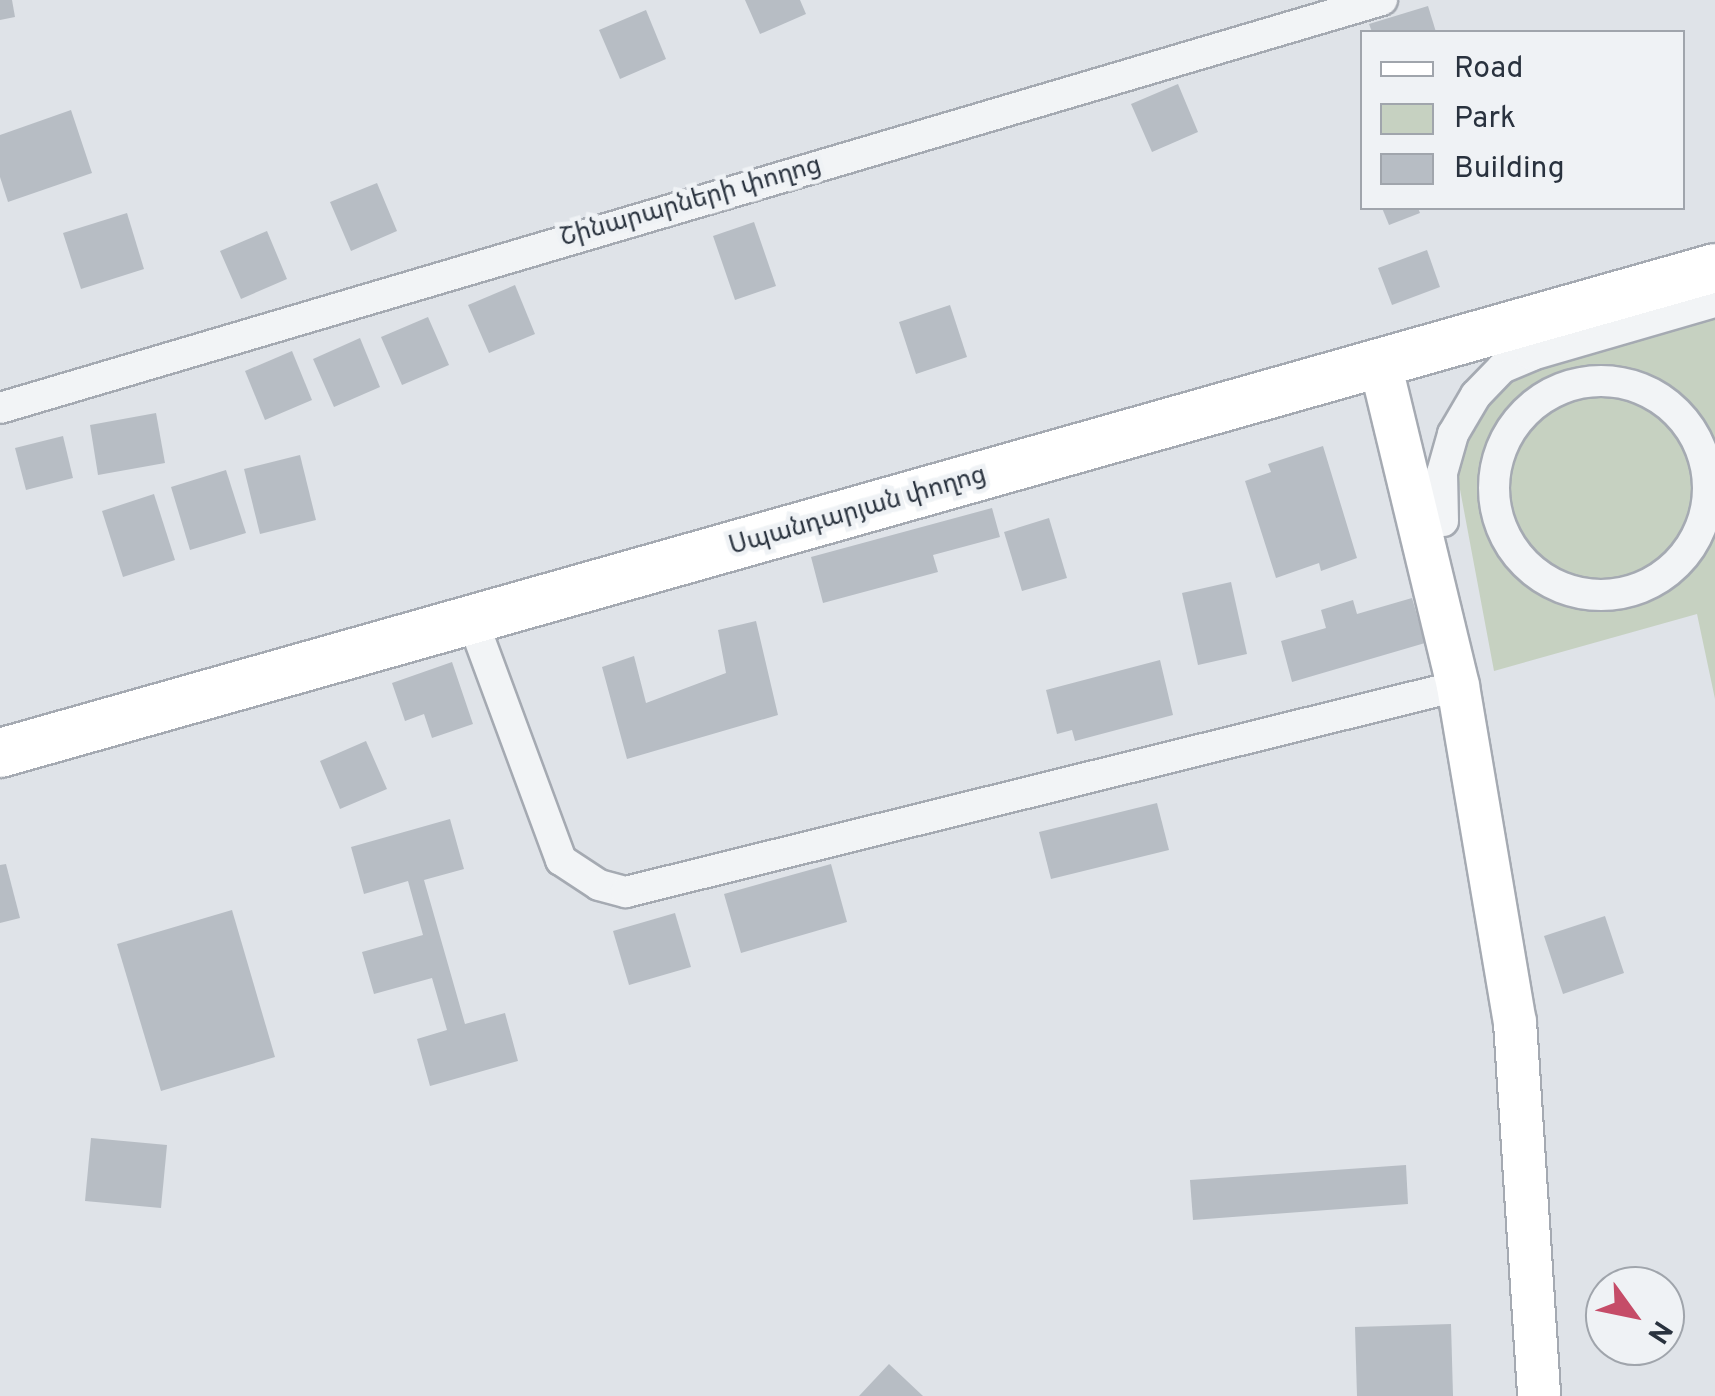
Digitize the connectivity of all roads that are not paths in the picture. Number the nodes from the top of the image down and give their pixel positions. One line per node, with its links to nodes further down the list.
1 (1382, 0): 7 (street, Շինարարների փողոց)
2 (1715, 268): 5 (main road, Սպանդարյան փողոց)
3 (1715, 302): 4 (street)
4 (1589, 338): 6 (street); 9 (street)
5 (1380, 364): 11 (main road, Սպանդարյան փողոց); 12 (street)
6 (1596, 382): 8 (street); 10 (street)
7 (0, 408)
8 (1711, 456): 10 (street)
9 (1443, 521)
10 (1704, 552)
11 (474, 622): 12 (street); 13 (main road, Սպանդարյան փողոց)
12 (1458, 686): 14 (street)
13 (0, 753)
14 (1539, 1396)

